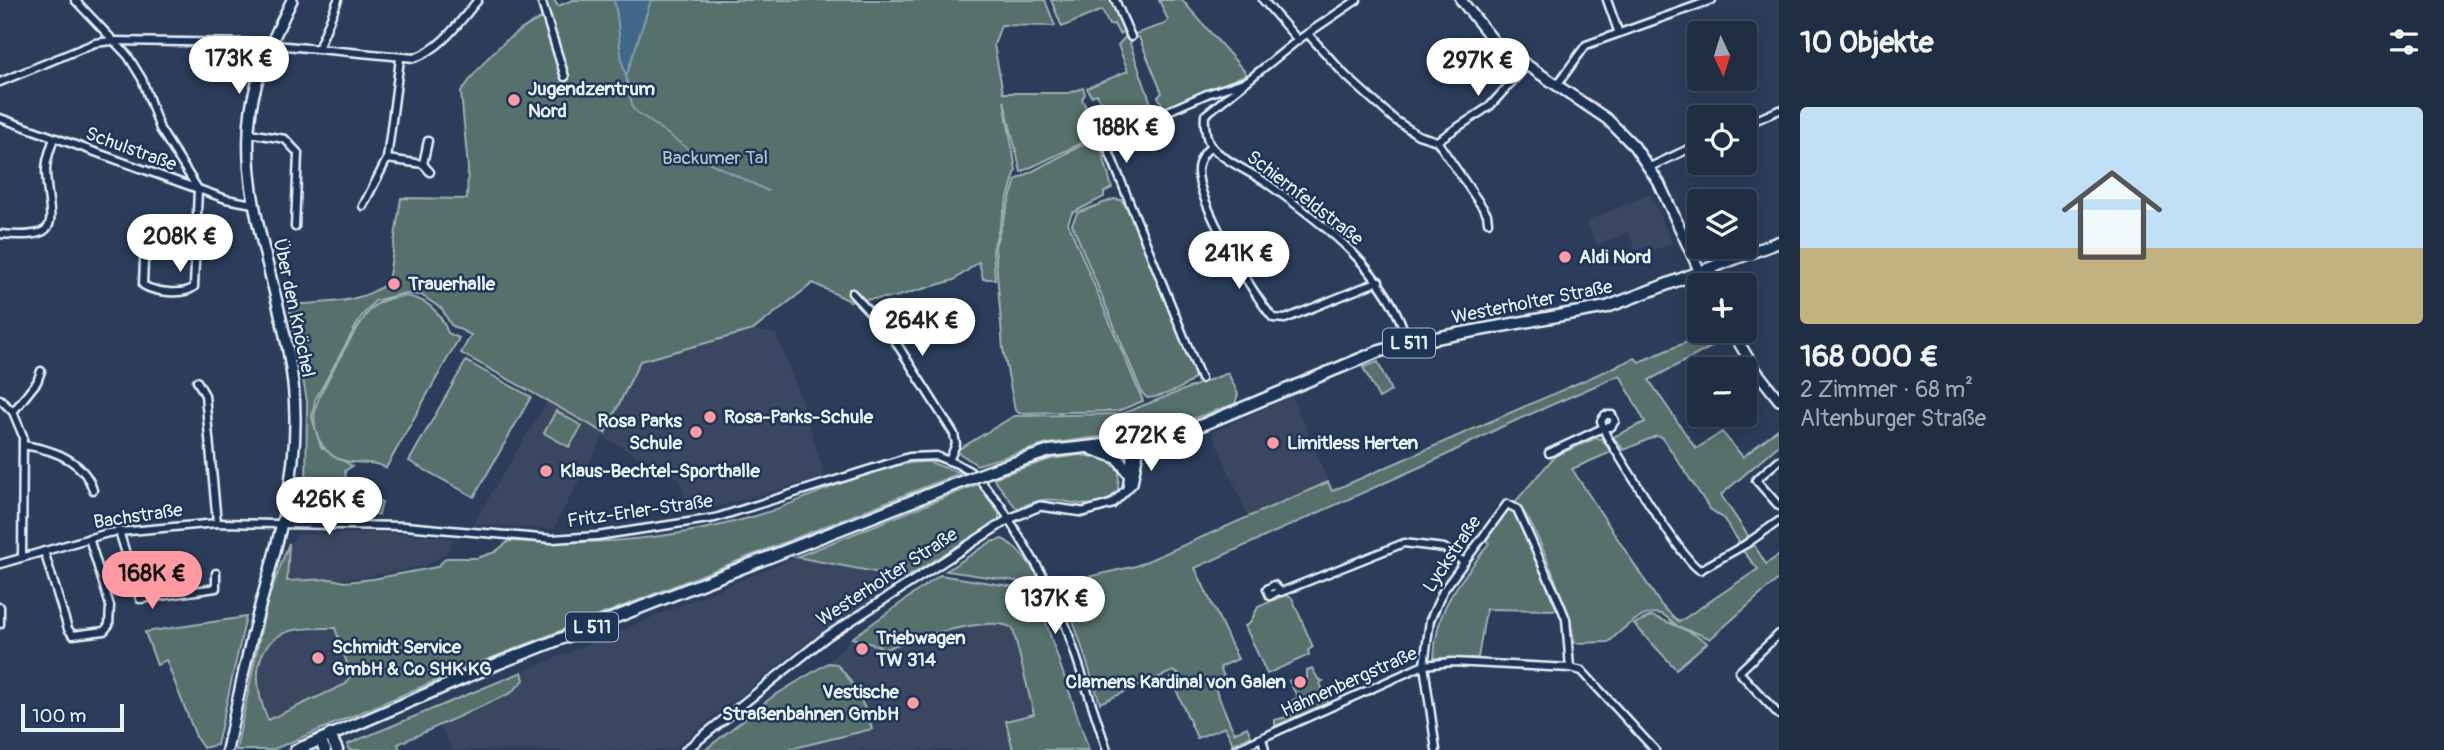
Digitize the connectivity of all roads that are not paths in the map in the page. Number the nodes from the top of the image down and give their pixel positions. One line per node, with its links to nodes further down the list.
1 (75, 0): 16 (street)
2 (292, 0): 17 (main road, Über den Knöchel)
3 (338, 0): 18 (street)
4 (478, 0): 19 (street)
5 (541, 0): 21 (street)
6 (1115, 0): 14 (street)
7 (1264, 0): 15 (street)
8 (1357, 0): 13 (street)
9 (1461, 0): 20 (main road)
10 (1607, 0): 12 (street)
11 (1712, 0): 12 (street)
12 (1618, 31): 24 (street)
13 (1308, 34): 15 (street); 31 (street)
14 (1131, 37)
15 (1298, 40): 22 (street)
16 (111, 41): 17 (street); 23 (street); 38 (street)
17 (271, 44): 18 (street); 28 (main road, Über den Knöchel)
18 (318, 48): 19 (street)
19 (400, 59): 34 (street)
20 (1527, 65): 24 (main road); 31 (street)
21 (565, 77)
22 (1249, 81): 32 (street); 54 (street)
23 (0, 82)
24 (1557, 85): 36 (main road)
25 (1779, 110): 27 (street)
26 (0, 118): 29 (street, Schulstraße)
27 (1757, 120)
28 (248, 133): 39 (main road, Über den Knöchel); 42 (street)
29 (54, 138): 38 (street, Schulstraße); 43 (street)
30 (428, 141): 35 (street)
31 (1437, 141): 41 (street)
32 (1211, 146): 49 (street, Schiernfeldstraße); 49 (street)
33 (1687, 149): 36 (street)
34 (387, 159): 35 (street); 40 (street)
35 (423, 164): 37 (street)
36 (1650, 166): 46 (main road)
37 (430, 172)
38 (198, 188): 39 (street, Schulstraße); 45 (street)
39 (253, 204): 72 (main road, Über den Knöchel)
40 (363, 206)
41 (1488, 222)
42 (295, 227)
43 (0, 234)
44 (1779, 242): 47 (main road, Westerholter Straße / L 511)
45 (194, 255): 45 (street)
46 (1700, 273)
47 (1702, 273)
48 (1687, 279): 51 (main road, Westerholter Straße / L 511)
49 (1379, 281): 51 (street, Schiernfeldstraße)
50 (852, 293): 64 (street)
51 (1408, 343): 59 (main road, Westerholter Straße / L 511)
52 (1739, 343): 57 (main road)
53 (41, 371): 58 (street)
54 (1201, 379)
55 (197, 381): 71 (street)
56 (0, 399): 58 (street)
57 (1779, 400)
58 (13, 412): 60 (street)
59 (1137, 442): 61 (main road, L 511); 65 (street); 67 (street)
60 (23, 446): 66 (street); 76 (street)
61 (1077, 447): 65 (main road); 87 (main road, L 511, bridge)
62 (1549, 453): 70 (street)
63 (1779, 460): 68 (street)
64 (949, 461): 69 (street, Fritz-Erler-Straße); 72 (street, Fritz-Erler-Straße)
65 (1129, 474): 67 (street)
66 (93, 490)
67 (1127, 490): 69 (street, Westerholter Straße)
68 (1779, 506)
69 (1009, 519): 89 (street, Westerholter Straße); 94 (street, Fritz-Erler-Straße)
70 (1779, 521)
71 (217, 523): 72 (street, Bachstraße); 73 (street, Bachstraße)
72 (283, 523): 90 (main road, Über den Knöchel)
73 (119, 531): 74 (street, Bachstraße); 79 (street)
74 (89, 538): 75 (street, Bachstraße); 75 (street)
75 (44, 551): 76 (street, Bachstraße)
76 (22, 557): 78 (street, Bachstraße)
77 (1464, 562): 80 (street); 84 (street, Lyckstraße); 85 (street, Lyckstraße)
78 (0, 564)
79 (216, 573)
80 (1277, 592)
81 (0, 607): 82 (street)
82 (0, 624)
83 (1779, 634): 86 (street)
84 (1424, 665): 85 (street, Hahnenbergstraße); 88 (street, Hahnenbergstraße); 97 (street, Lyckstraße)
85 (1570, 668): 98 (street)
86 (1778, 713)
87 (325, 737): 91 (main road, L 511); 92 (main road); 93 (main road)
88 (1262, 738): 95 (street, Hahnenbergstraße); 96 (street)
89 (691, 748)
90 (227, 750)
91 (296, 750)
92 (325, 750)
93 (337, 750)
94 (1107, 750)
95 (1235, 750)
96 (1265, 750)
97 (1436, 750)
98 (1655, 750)

